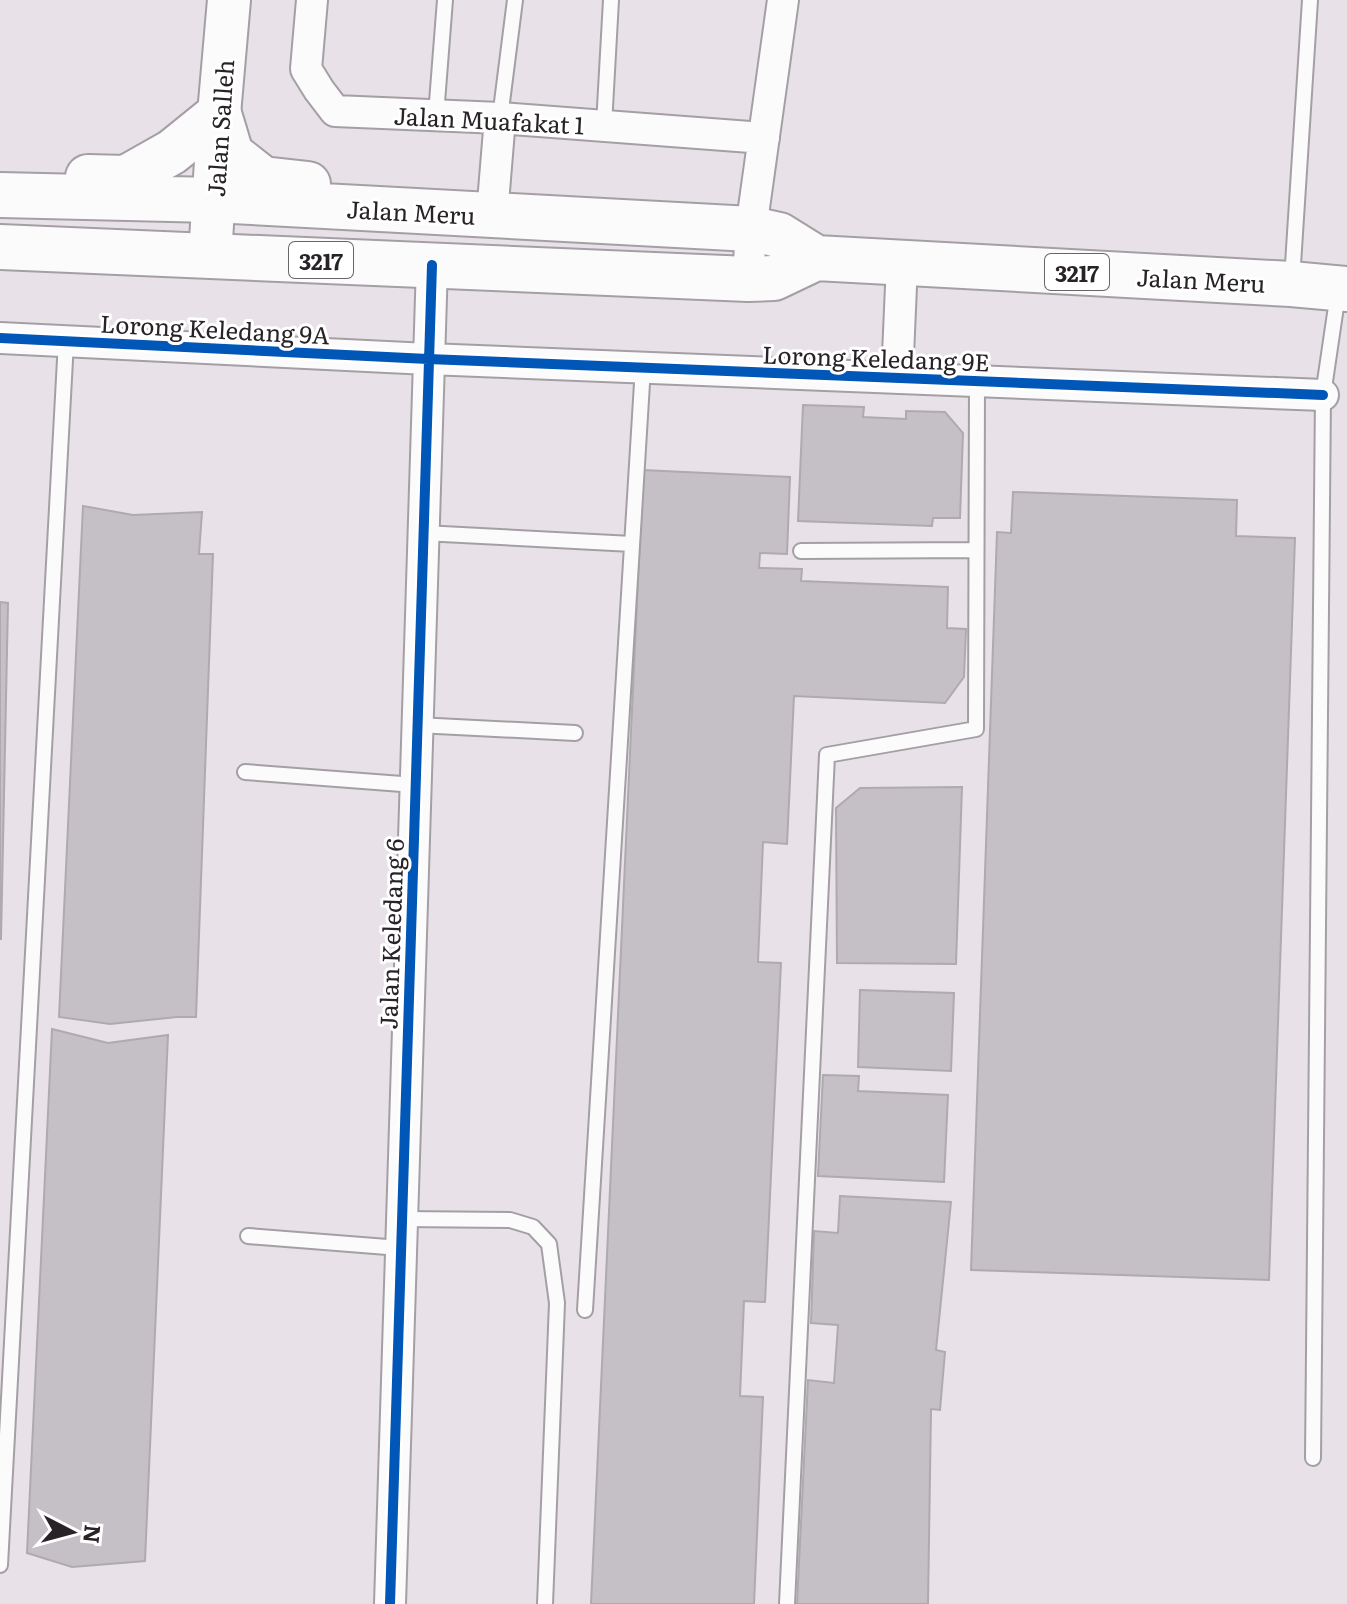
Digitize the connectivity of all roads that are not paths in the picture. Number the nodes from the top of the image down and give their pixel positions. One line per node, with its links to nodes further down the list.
1 (229, 0): 8 (street, Jalan Salleh)
2 (312, 0): 9 (street, Jalan Muafakat 1)
3 (445, 0): 9 (lane)
4 (515, 0): 10 (lane)
5 (611, 0): 11 (lane)
6 (783, 0): 12 (street)
7 (1310, 0): 24 (lane)
8 (219, 114): 13 (main road); 14 (street, Jalan Salleh); 15 (main road)
9 (436, 115): 10 (street, Jalan Muafakat 1)
10 (500, 118): 11 (street, Jalan Muafakat 1); 16 (street)
11 (604, 125): 12 (street, Jalan Muafakat 1)
12 (764, 138): 17 (street)
13 (0, 192): 14 (main road, Jalan Meru / 3217)
14 (213, 200): 15 (main road, Jalan Meru / 3217); 19 (street, Jalan Salleh)
15 (428, 212): 16 (main road, Jalan Meru / 3217)
16 (492, 215): 17 (main road, Jalan Meru / 3217)
17 (751, 229): 20 (main road, Jalan Meru / 3217); 23 (street)
18 (0, 247): 19 (main road, Jalan Meru / 3217)
19 (210, 256): 22 (main road, Jalan Meru / 3217)
20 (816, 258): 21 (main road, Jalan Meru / 3217); 23 (main road, Jalan Meru / 3217)
21 (902, 263): 24 (main road, Jalan Meru / 3217); 30 (street)
22 (432, 265): 23 (main road, Jalan Meru / 3217); 28 (street, Jalan Keledang 6)
23 (748, 279)
24 (1291, 284): 25 (main road, Jalan Meru / 3217)
25 (1343, 289): 32 (lane)
26 (0, 338): 27 (street, Lorong Keledang 9A)
27 (66, 341): 28 (street, Lorong Keledang 9A); 45 (lane)
28 (428, 359): 29 (street, Lorong Keledang 9E); 33 (street, Jalan Keledang 6)
29 (643, 367): 30 (street, Lorong Keledang 9E); 34 (lane)
30 (897, 378): 31 (street, Lorong Keledang 9E)
31 (977, 381): 32 (street, Lorong Keledang 9E); 35 (lane)
32 (1323, 395): 44 (lane)
33 (422, 533): 34 (lane); 37 (street, Jalan Keledang 6)
34 (632, 544): 43 (lane)
35 (976, 550): 36 (lane); 48 (lane)
36 (801, 551)
37 (417, 725): 38 (lane); 40 (street, Jalan Keledang 6)
38 (575, 733)
39 (245, 772): 40 (lane)
40 (415, 785): 41 (street, Jalan Keledang 6)
41 (401, 1234): 42 (lane); 46 (street, Jalan Keledang 6); 47 (lane)
42 (248, 1236)
43 (585, 1310)
44 (1313, 1458)
45 (0, 1565)
46 (390, 1604)
47 (545, 1604)
48 (787, 1604)

